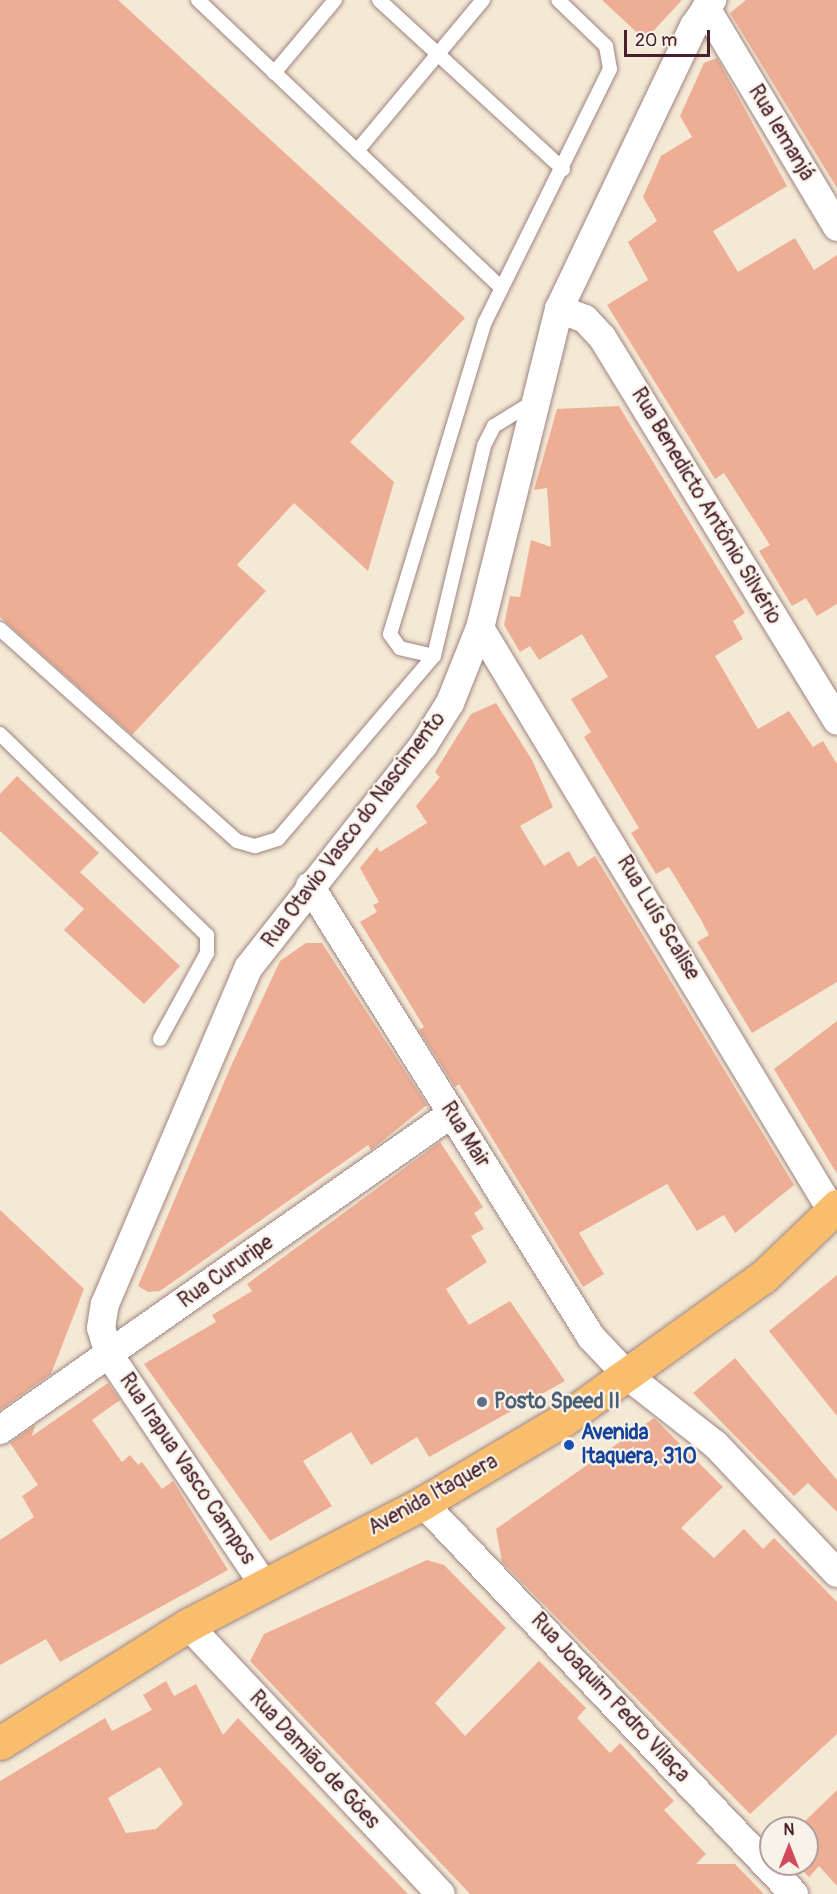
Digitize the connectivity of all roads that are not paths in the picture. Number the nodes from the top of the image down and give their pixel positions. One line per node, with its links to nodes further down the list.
1 (198, 0): 8 (lane)
2 (335, 0): 8 (lane)
3 (379, 0): 7 (lane)
4 (483, 0): 7 (lane)
5 (558, 0): 10 (lane)
6 (709, 4): 11 (street, Rua Iemanjá); 13 (street, Rua Otavio Vasco do Nascimento)
7 (436, 53): 9 (lane); 10 (lane)
8 (274, 73): 9 (lane)
9 (357, 151): 12 (lane)
10 (563, 169): 12 (lane)
11 (837, 227)
12 (501, 288): 17 (lane)
13 (559, 309): 14 (street, Rua Otavio Vasco do Nascimento); 18 (street, Rua Benedicto Antônio Silvério)
14 (533, 402): 15 (street, Rua Otavio Vasco do Nascimento); 17 (lane)
15 (480, 628): 20 (street, Rua Otavio Vasco do Nascimento); 23 (street, Rua Luís Scalise)
16 (0, 629): 17 (lane)
17 (434, 656)
18 (837, 721)
19 (0, 734): 21 (lane)
20 (310, 886): 22 (street, Rua Mair); 24 (street, Rua Otavio Vasco do Nascimento)
21 (160, 1040)
22 (451, 1114): 24 (street, Rua Cururipe); 25 (street, Rua Mair)
23 (835, 1208): 25 (main road, Avenida Itaquera)
24 (109, 1354): 26 (street, Rua Cururipe); 29 (street, Rua Irapua Vasco Campos)
25 (629, 1377): 27 (main road, Avenida Itaquera); 28 (street, Rua Mair)
26 (0, 1430)
27 (423, 1503): 29 (main road, Avenida Itaquera); 33 (street, Rua Joaquim Pedro Vilaça)
28 (837, 1573)
29 (264, 1585): 30 (main road, Avenida Itaquera)
30 (188, 1625): 31 (main road, Avenida Itaquera); 32 (street, Rua Damião de Góes)
31 (0, 1743)
32 (441, 1894)
33 (794, 1894)

